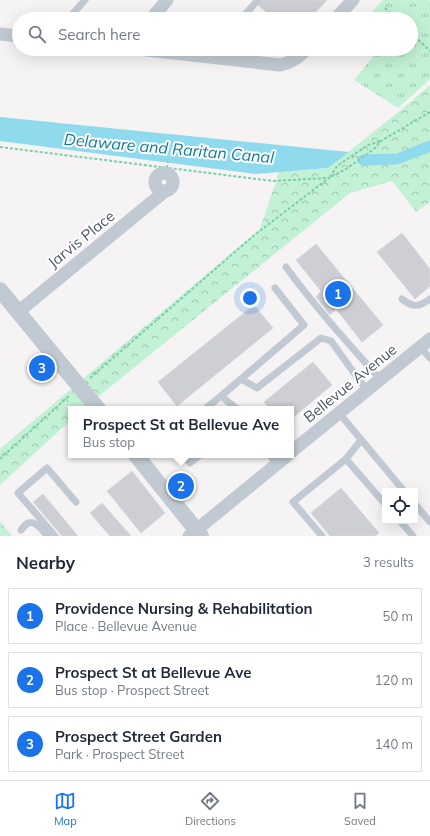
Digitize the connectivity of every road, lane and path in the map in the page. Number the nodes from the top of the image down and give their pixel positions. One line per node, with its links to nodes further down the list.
1 (85, 0): 6 (lane)
2 (167, 0): 7 (street)
3 (258, 0): 8 (lane)
4 (353, 0): 9 (street)
5 (385, 8): 10 (path)
6 (74, 12)
7 (156, 12)
8 (247, 12)
9 (342, 12)
10 (389, 12)
11 (0, 34): 12 (street)
12 (12, 35)
13 (418, 40): 14 (path)
14 (430, 51)
15 (240, 56): 16 (street)
16 (300, 56)
17 (430, 112): 18 (path)
18 (382, 141): 21 (path); 21 (path)
19 (0, 147): 20 (path)
20 (167, 168): 21 (path); 27 (street, Jarvis Place)
21 (329, 178): 32 (path)
22 (286, 267): 31 (lane)
23 (275, 288): 30 (lane)
24 (0, 290): 27 (street)
25 (402, 299): 26 (lane)
26 (430, 299)
27 (18, 312): 32 (street)
28 (425, 343): 29 (lane); 31 (street, Bellevue Avenue)
29 (430, 358)
30 (241, 379): 33 (lane); 34 (lane)
31 (381, 380): 33 (street, Bellevue Avenue)
32 (80, 389): 35 (street); 44 (path)
33 (367, 391): 38 (street, Bellevue Avenue)
34 (221, 396): 36 (lane); 37 (lane)
35 (95, 406)
36 (209, 406)
37 (233, 406)
38 (339, 413): 39 (lane); 40 (street, Bellevue Avenue)
39 (361, 440): 45 (lane); 47 (lane)
40 (294, 450)
41 (138, 458): 54 (street)
42 (186, 458): 43 (lane)
43 (196, 458)
44 (0, 459)
45 (346, 459): 48 (lane); 57 (lane)
46 (274, 460): 54 (street)
47 (401, 488)
48 (382, 501)
49 (76, 502): 56 (lane)
50 (418, 508): 51 (lane)
51 (430, 522)
52 (403, 524): 58 (lane)
53 (21, 530): 55 (lane)
54 (195, 534)
55 (47, 536)
56 (55, 536)
57 (322, 536)
58 (413, 536)

